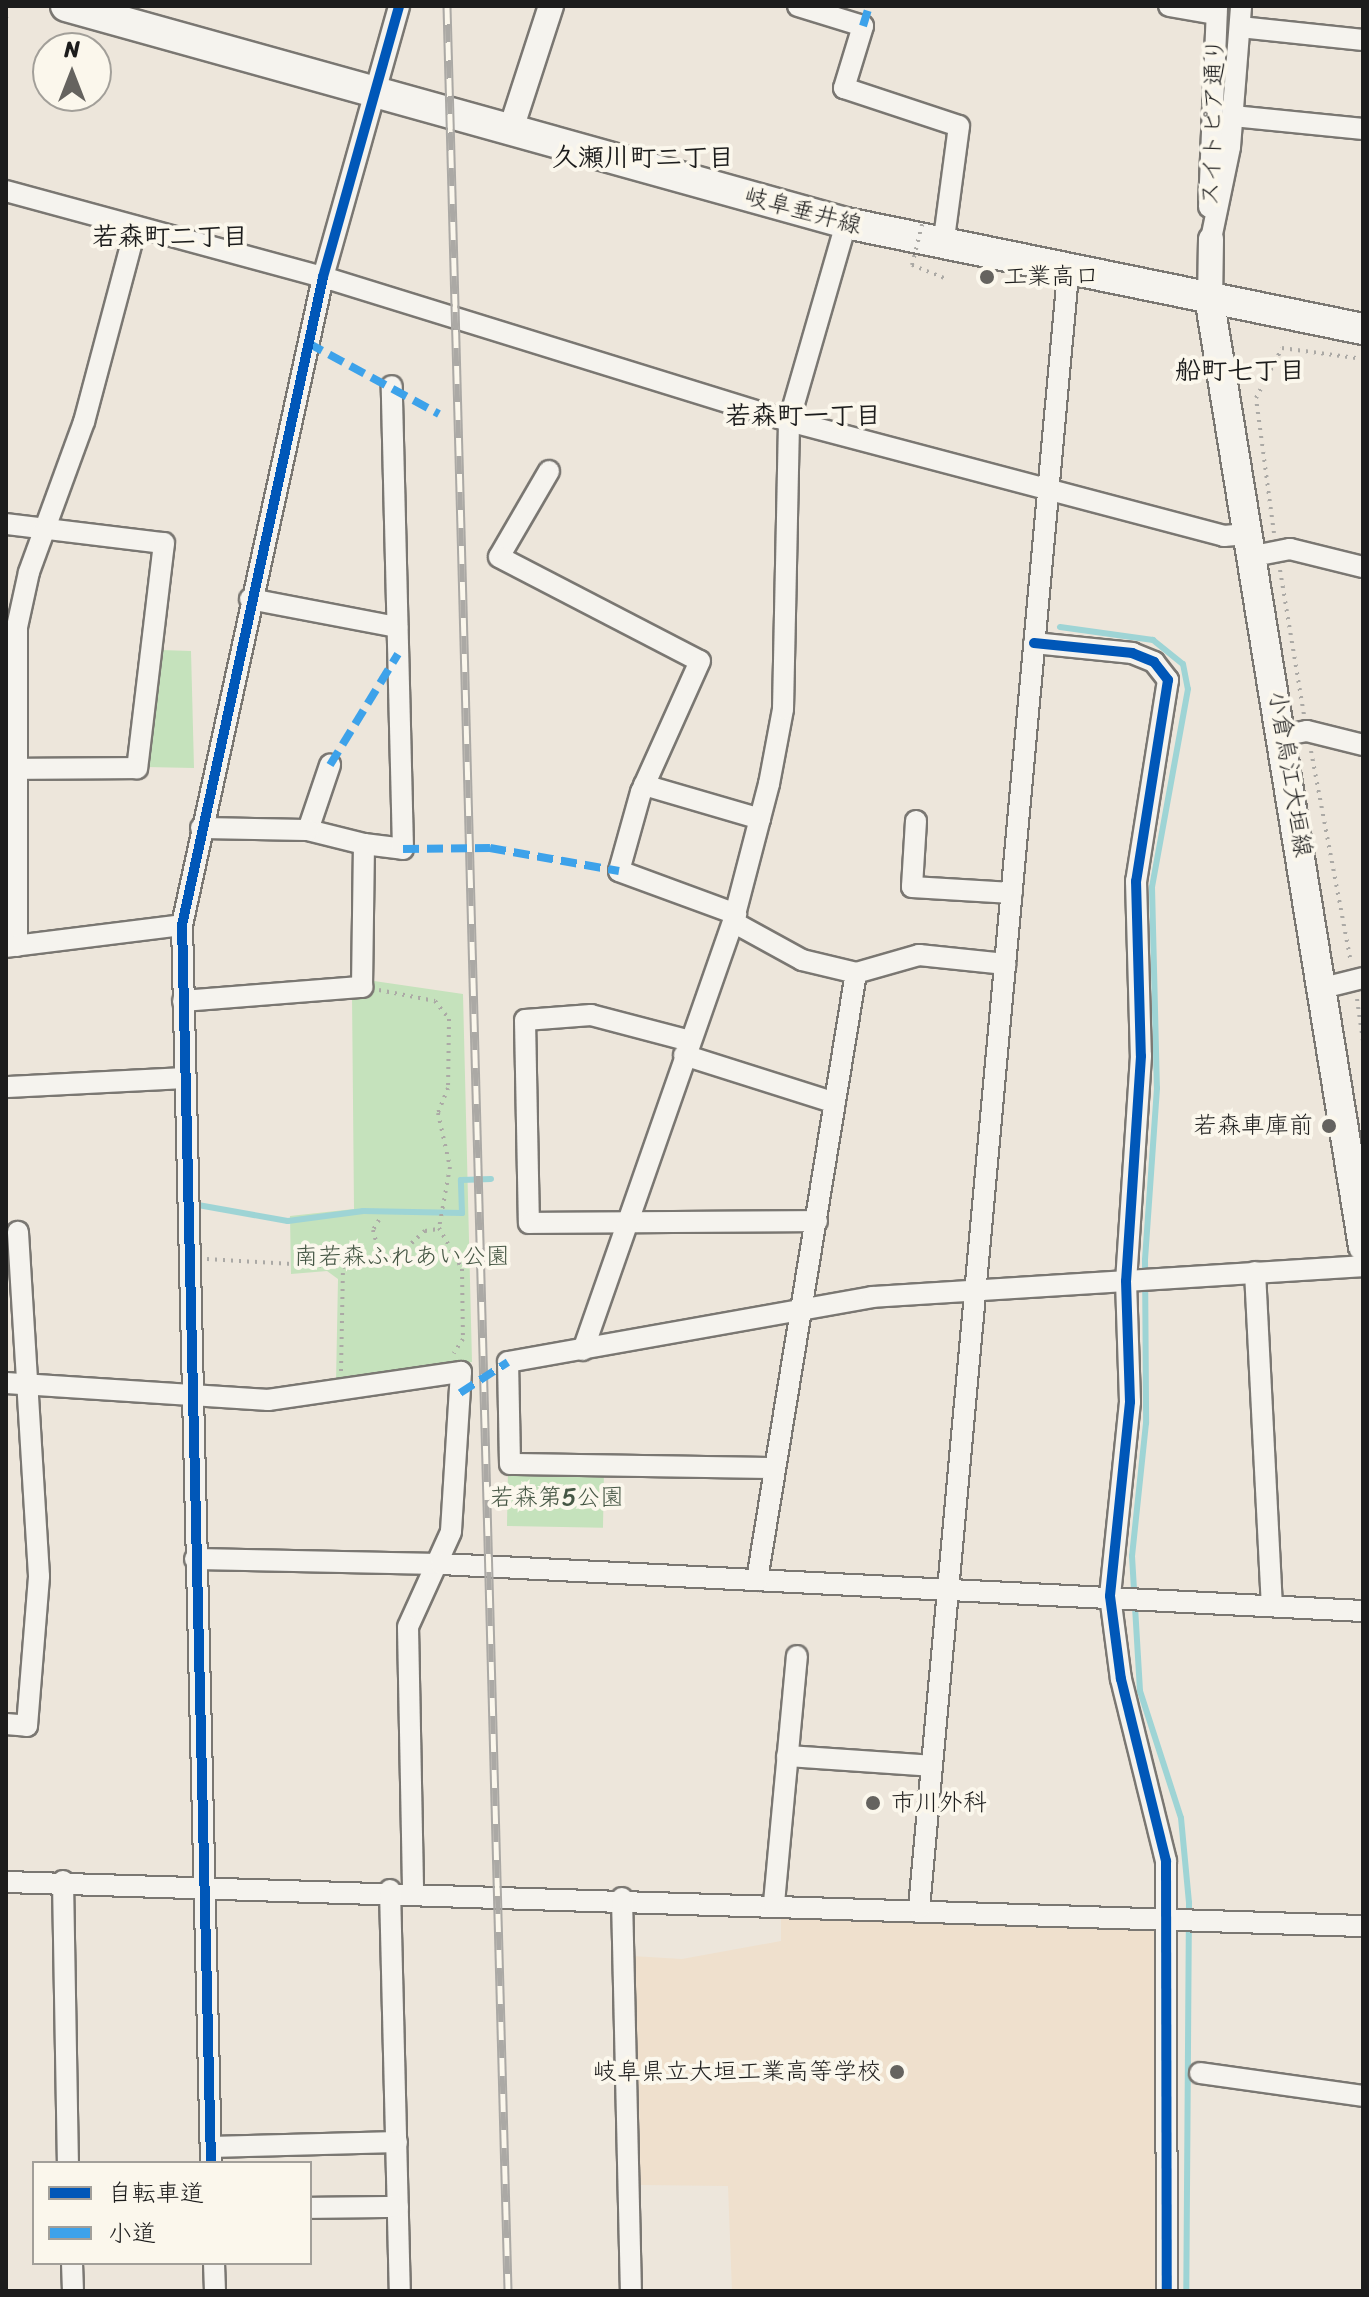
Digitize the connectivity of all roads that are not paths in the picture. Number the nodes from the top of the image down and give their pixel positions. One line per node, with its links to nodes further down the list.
1 (66, 6): 9 (main road, 岐阜垂井線)
2 (399, 6): 9 (street)
3 (551, 6): 12 (street)
4 (798, 6): 17 (street)
5 (1169, 6): 6 (street)
6 (1216, 10): 16 (street, スイトピア通り)
7 (1240, 16): 8 (street); 10 (street, スイトピア通り)
8 (1363, 40)
9 (374, 95): 12 (main road, 岐阜垂井線); 19 (street)
10 (1233, 116): 11 (street); 16 (street, スイトピア通り)
11 (1363, 129)
12 (510, 132): 14 (main road, 岐阜垂井線)
13 (6, 191): 15 (street)
14 (846, 223): 17 (main road, 岐阜垂井線); 23 (street)
15 (136, 227): 19 (street); 27 (street)
16 (1211, 239): 20 (street, スイトピア通り)
17 (946, 266): 18 (main road, 岐阜垂井線)
18 (1068, 273): 20 (main road, 岐阜垂井線); 25 (street)
19 (323, 277): 23 (street); 30 (street)
20 (1210, 303): 21 (main road, 岐阜垂井線); 28 (main road, 小倉烏江大垣線)
21 (1363, 329)
22 (392, 386): 31 (street)
23 (789, 421): 25 (street); 38 (street)
24 (549, 471): 37 (street)
25 (1047, 489): 28 (street); 32 (street)
26 (6, 524): 27 (street)
27 (43, 529): 36 (street); 36 (street)
28 (1260, 547): 29 (street); 33 (main road, 小倉烏江大垣線)
29 (1363, 567)
30 (250, 599): 31 (street); 40 (street)
31 (397, 627): 42 (street)
32 (1034, 643): 43 (street); 62 (street)
33 (1296, 733): 34 (street); 50 (main road, 小倉烏江大垣線)
34 (1363, 745)
35 (330, 765): 41 (street)
36 (10, 768): 46 (street)
37 (644, 785): 38 (street); 44 (street)
38 (760, 819): 44 (street)
39 (916, 821): 43 (street)
40 (201, 828): 41 (street); 45 (street)
41 (308, 830): 42 (street)
42 (364, 844): 51 (street)
43 (1012, 893): 47 (street)
44 (734, 918): 48 (street); 52 (street)
45 (182, 925): 46 (street); 51 (street)
46 (11, 946)
47 (1006, 964): 48 (street); 63 (street)
48 (856, 973): 55 (street)
49 (1359, 979): 50 (street)
50 (1323, 988): 59 (main road, 小倉烏江大垣線)
51 (183, 1001): 53 (street)
52 (687, 1048): 55 (street); 56 (street); 56 (street)
53 (185, 1078): 54 (street); 68 (street)
54 (6, 1087)
55 (835, 1103): 57 (street)
56 (625, 1221): 57 (street); 65 (street)
57 (817, 1221): 64 (street)
58 (18, 1232): 67 (street)
59 (1363, 1247)
60 (1363, 1266): 61 (street)
61 (1255, 1272): 62 (street); 75 (street)
62 (1138, 1279): 63 (street); 74 (street)
63 (974, 1291): 64 (street); 73 (street)
64 (801, 1312): 65 (street); 69 (street)
65 (583, 1350): 69 (street)
66 (6, 1383): 67 (street)
67 (29, 1386): 68 (street); 78 (street)
68 (191, 1396): 70 (street); 71 (street)
69 (775, 1468): 72 (street)
70 (195, 1559): 71 (street); 83 (street)
71 (441, 1564): 72 (street); 85 (street)
72 (757, 1580): 73 (street)
73 (948, 1587): 74 (street); 80 (street)
74 (1115, 1597): 75 (street); 89 (street)
75 (1272, 1606): 76 (street)
76 (1363, 1611)
77 (797, 1656): 79 (street)
78 (6, 1724)
79 (787, 1756): 80 (street); 87 (street)
80 (932, 1766): 88 (street)
81 (63, 1881): 82 (street); 83 (street); 95 (street)
82 (6, 1882)
83 (203, 1886): 84 (street); 94 (street)
84 (390, 1890): 85 (street); 93 (street)
85 (413, 1891): 86 (street)
86 (622, 1898): 87 (street); 103 (street)
87 (774, 1903): 88 (street)
88 (919, 1908): 89 (street)
89 (1170, 1919): 90 (street); 104 (street)
90 (1363, 1926)
91 (1200, 2073): 92 (street)
92 (1363, 2096)
93 (397, 2142): 94 (street); 96 (street)
94 (211, 2155)
95 (68, 2161)
96 (398, 2207): 97 (street); 102 (street)
97 (312, 2208)
98 (72, 2265): 100 (street)
99 (214, 2265): 101 (street)
100 (73, 2291)
101 (215, 2291)
102 (400, 2291)
103 (631, 2291)
104 (1167, 2291)

